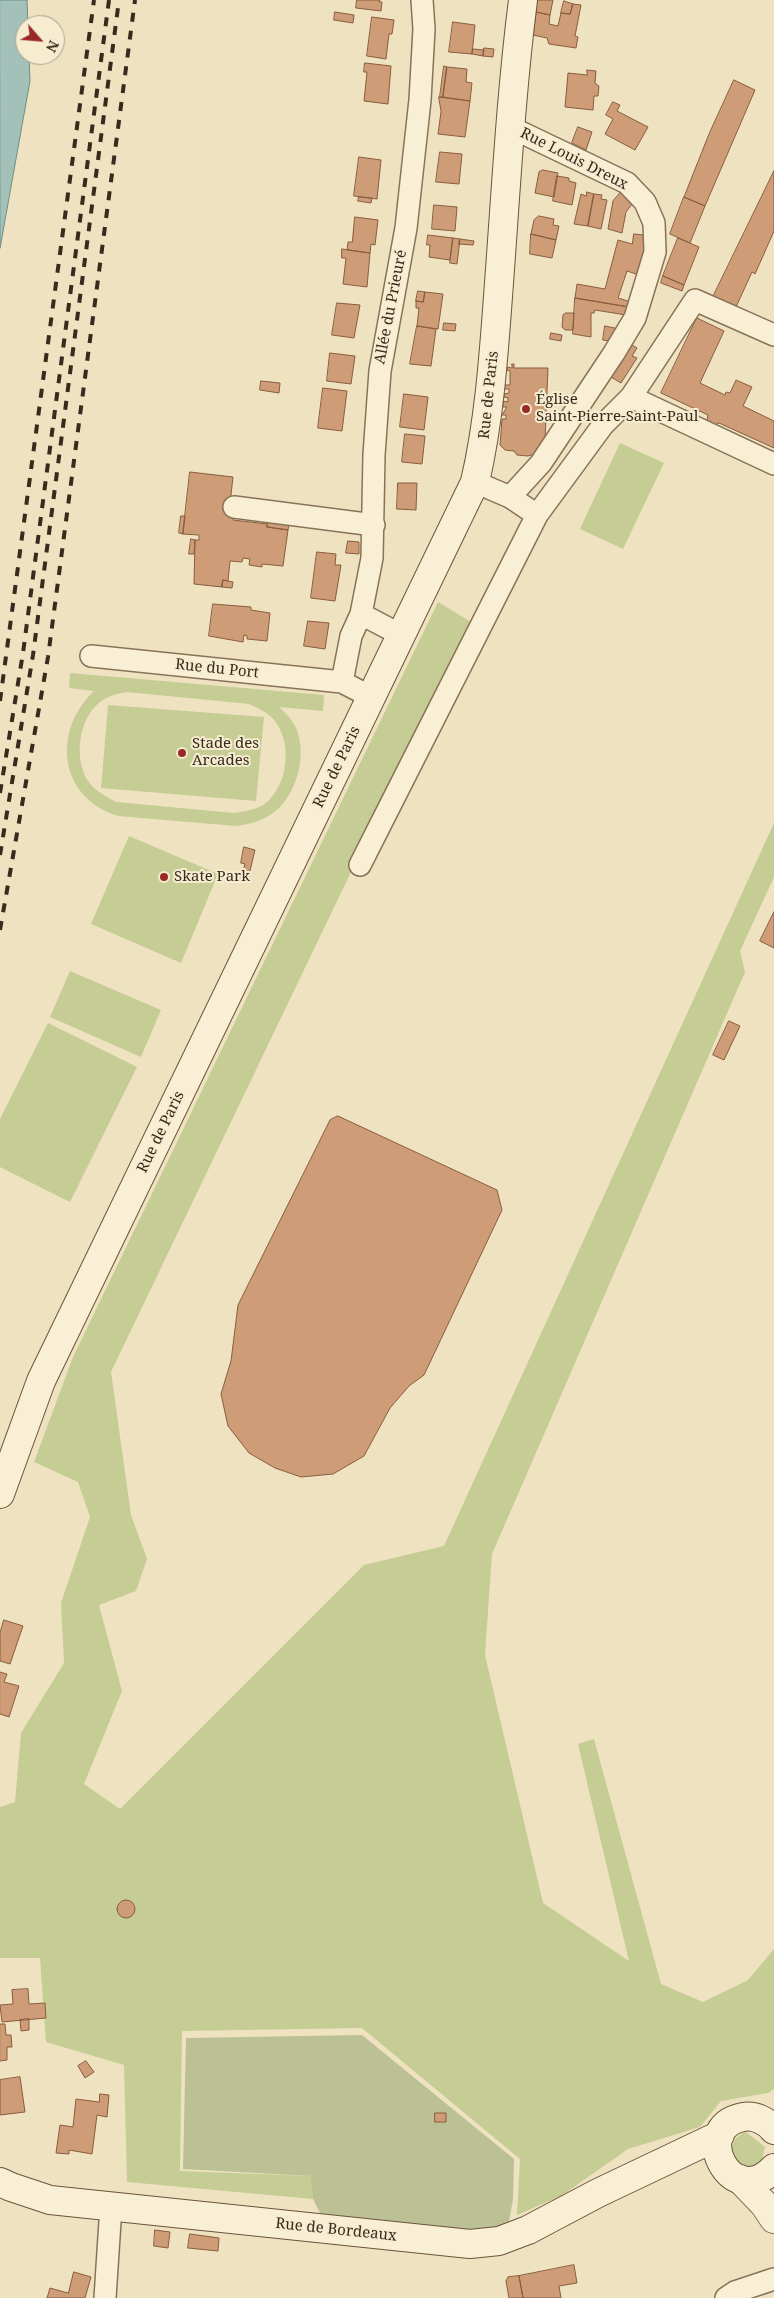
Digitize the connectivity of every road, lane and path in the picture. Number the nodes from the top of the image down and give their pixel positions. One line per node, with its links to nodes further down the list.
1 (422, 0): 11 (street, Allée du Prieuré)
2 (524, 0): 3 (main road, Rue de Paris)
3 (510, 127): 7 (main road, Rue de Paris); 8 (street, Rue Louis Dreux)
4 (774, 335): 5 (street)
5 (631, 397): 6 (street); 10 (street)
6 (774, 464)
7 (474, 482): 8 (street); 13 (main road, Rue de Paris)
8 (510, 497): 10 (street)
9 (234, 507): 11 (street)
10 (537, 515): 17 (street)
11 (374, 525): 12 (street, Allée du Prieuré)
12 (360, 614): 13 (street); 15 (street, Allée du Prieuré)
13 (402, 635): 16 (main road, Rue de Paris)
14 (91, 656): 15 (street, Rue du Port)
15 (342, 682): 16 (street)
16 (371, 697): 18 (main road, Rue de Paris)
17 (360, 865)
18 (0, 1494)
19 (768, 2118): 20 (main road, Rue de Bordeaux)
20 (720, 2135): 21 (main road, Rue de Bordeaux); 24 (main road)
21 (658, 2165): 24 (main road, Rue de Bordeaux); 26 (main road, Rue de Bordeaux)
22 (774, 2168): 23 (main road); 24 (main road, Rue de Bordeaux)
23 (774, 2173)
24 (732, 2174): 27 (main road)
25 (0, 2182): 26 (main road, Rue de Bordeaux)
26 (111, 2206): 29 (street)
27 (774, 2219)
28 (774, 2279): 30 (street)
29 (105, 2298)
30 (726, 2298)

